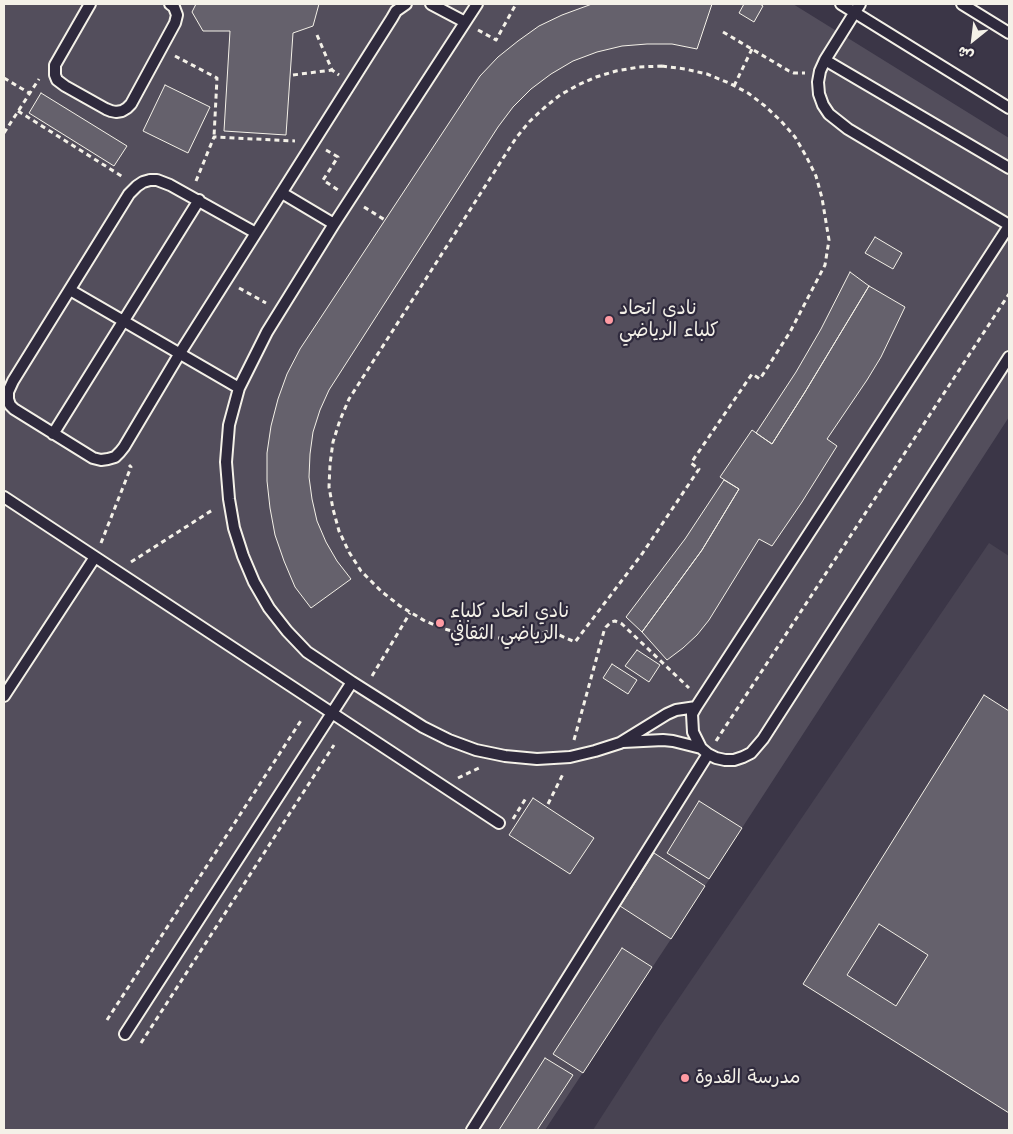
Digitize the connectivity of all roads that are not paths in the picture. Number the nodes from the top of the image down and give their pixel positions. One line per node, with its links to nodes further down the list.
1 (90, 4): 2 (lane)
2 (170, 4)
3 (406, 4): 14 (lane)
4 (431, 4): 9 (lane)
5 (477, 4): 9 (lane)
6 (841, 4): 8 (lane)
7 (962, 4): 10 (lane)
8 (858, 8): 11 (lane); 12 (lane)
9 (465, 22): 16 (lane)
10 (1009, 33)
11 (825, 60): 13 (lane); 17 (lane)
12 (1009, 108)
13 (1009, 168)
14 (282, 193): 16 (lane); 18 (lane)
15 (199, 200): 18 (lane); 19 (lane); 20 (lane)
16 (334, 224): 23 (lane)
17 (1009, 226): 29 (lane)
18 (256, 233): 21 (lane)
19 (70, 290): 20 (lane); 24 (lane)
20 (124, 321): 21 (lane); 24 (lane)
21 (180, 353): 23 (lane); 24 (lane)
22 (1009, 357): 32 (lane)
23 (239, 388): 27 (lane)
24 (53, 434)
25 (4, 497): 26 (lane)
26 (95, 557): 28 (lane); 30 (lane)
27 (352, 682): 30 (lane); 31 (lane)
28 (4, 696)
29 (698, 703): 31 (lane); 32 (lane)
30 (333, 713): 33 (lane); 34 (lane)
31 (620, 743): 32 (lane)
32 (704, 751): 35 (lane)
33 (499, 823)
34 (125, 1034)
35 (472, 1130)

